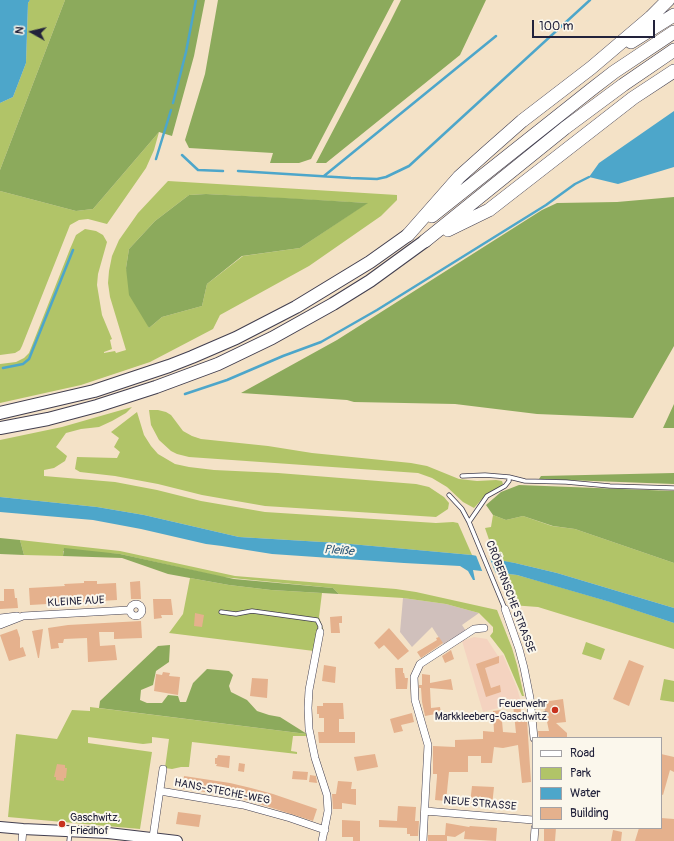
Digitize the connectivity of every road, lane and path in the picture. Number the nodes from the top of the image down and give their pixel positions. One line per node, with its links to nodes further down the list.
1 (668, 0): 5 (highway)
2 (674, 15): 5 (highway)
3 (674, 32): 9 (highway)
4 (674, 50): 10 (highway)
5 (591, 68): 9 (highway)
6 (674, 71): 8 (highway)
7 (674, 81): 8 (highway)
8 (600, 123): 10 (highway)
9 (408, 235): 11 (highway)
10 (425, 241): 12 (highway)
11 (0, 413)
12 (0, 428)
13 (462, 476): 14 (lane)
14 (509, 477): 15 (lane); 17 (lane)
15 (674, 488)
16 (449, 495): 17 (lane, CRÖBERNSCHE STRASSE)
17 (469, 522): 18 (lane, CRÖBERNSCHE STRASSE)
18 (505, 609): 27 (street, CRÖBERNSCHE STRASSE)
19 (129, 610): 21 (street, KLEINE AUE)
20 (221, 612): 25 (lane)
21 (23, 616): 22 (street, KLEINE AUE); 23 (street, KLEINE AUE)
22 (0, 618)
23 (0, 625)
24 (484, 628): 31 (street)
25 (320, 632): 36 (street)
26 (546, 714): 27 (lane)
27 (532, 716): 28 (street, CRÖBERNSCHE STRASSE)
28 (534, 737)
29 (163, 769): 30 (street, HANS-STECHE-WEG)
30 (160, 791): 36 (street, HANS-STECHE-WEG); 38 (street, HANS-STECHE-WEG)
31 (425, 810): 32 (street, NEUE STRASSE); 42 (street)
32 (532, 820)
33 (0, 827): 34 (main road)
34 (23, 829): 37 (main road); 39 (street)
35 (535, 829): 43 (street)
36 (325, 830): 41 (street)
37 (70, 836): 38 (main road)
38 (153, 837): 40 (main road)
39 (22, 841)
40 (177, 841)
41 (322, 841)
42 (423, 841)
43 (534, 841)

